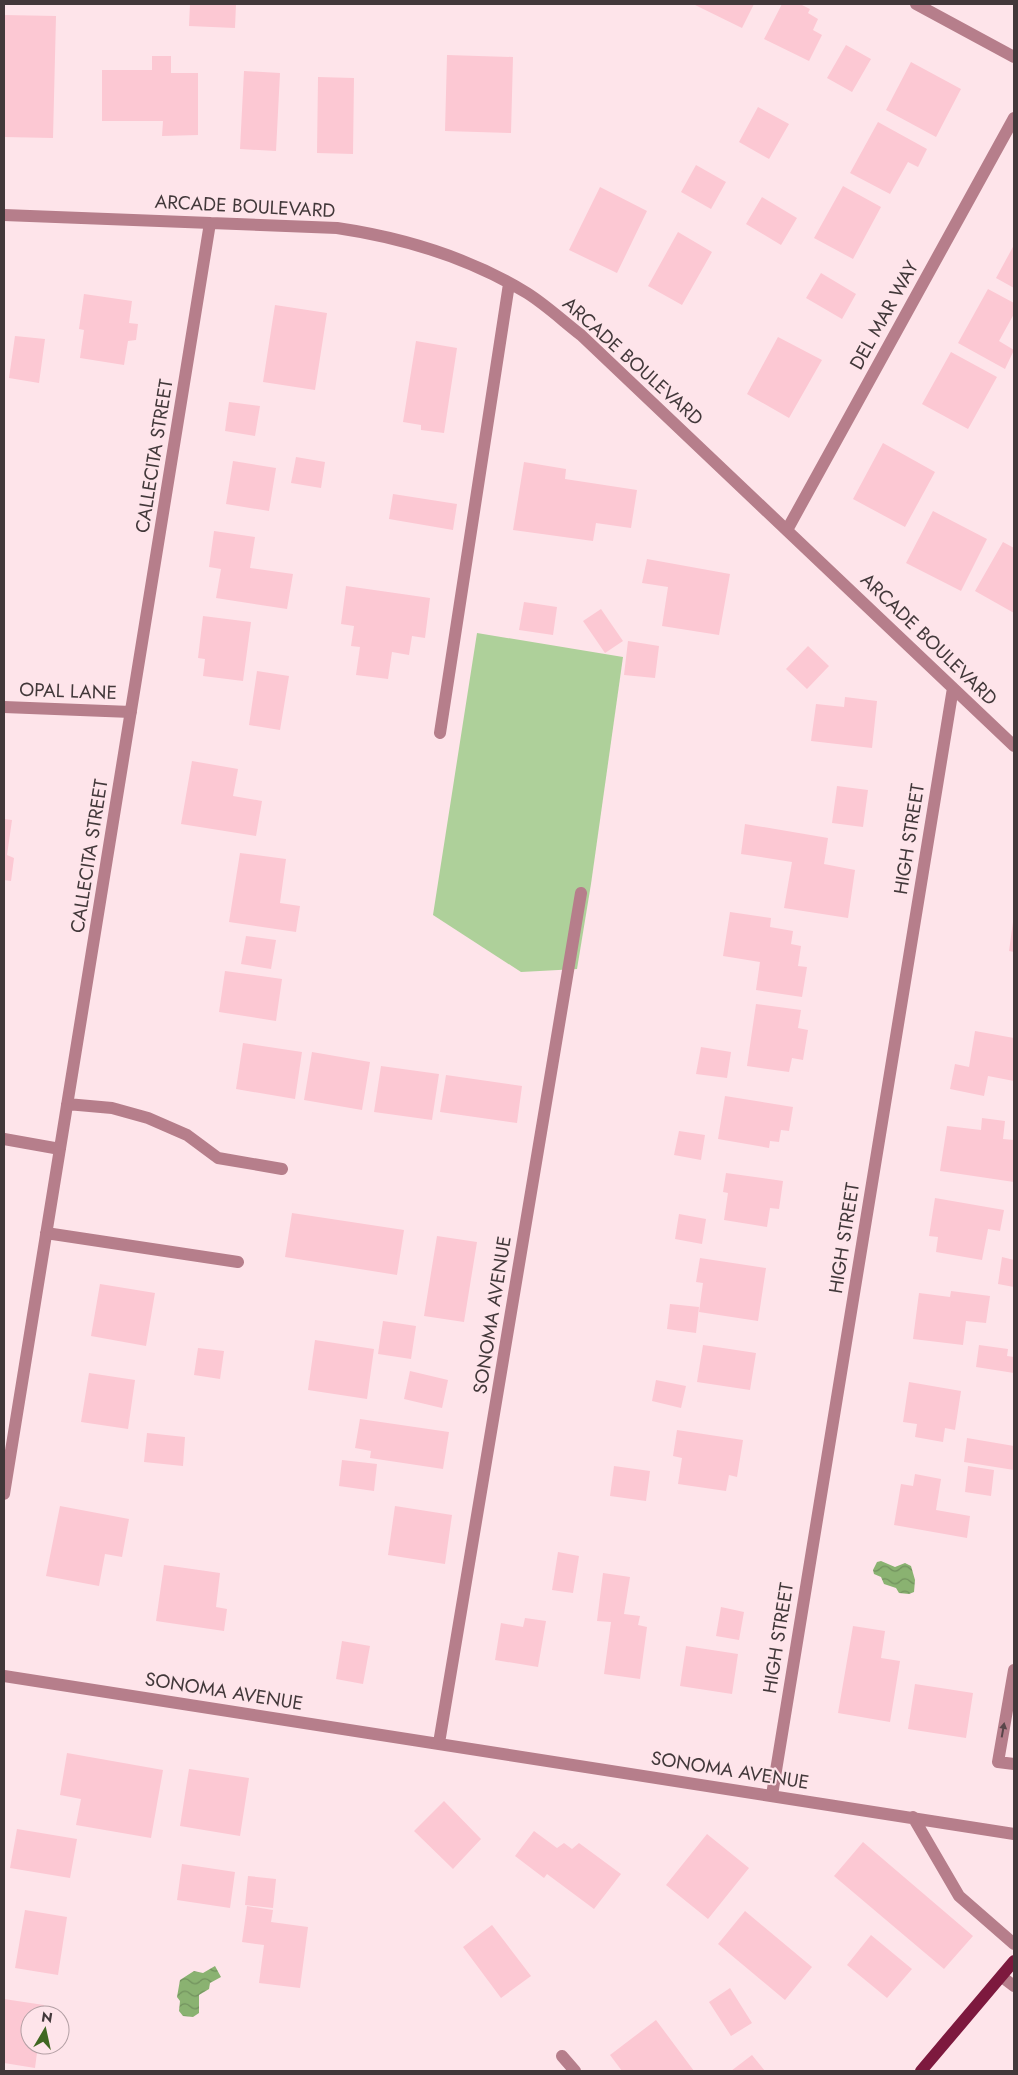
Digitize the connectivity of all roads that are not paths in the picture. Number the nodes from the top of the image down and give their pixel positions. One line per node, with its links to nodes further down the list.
1 (916, 4): 2 (street)
2 (1014, 58)
3 (1014, 118): 7 (street, DEL MAR WAY)
4 (4, 215): 5 (street, ARCADE BOULEVARD)
5 (210, 223): 6 (street, ARCADE BOULEVARD); 10 (street, CALLECITA STREET)
6 (509, 284): 7 (street, ARCADE BOULEVARD); 11 (street)
7 (787, 530): 8 (street, ARCADE BOULEVARD)
8 (953, 688): 12 (street, ARCADE BOULEVARD); 25 (street, HIGH STREET)
9 (4, 707): 10 (street, OPAL LANE)
10 (131, 712): 14 (street, CALLECITA STREET)
11 (440, 733)
12 (1014, 746)
13 (582, 893): 23 (street, SONOMA AVENUE)
14 (67, 1104): 16 (street, CALLECITA STREET); 17 (street)
15 (4, 1139): 16 (street)
16 (60, 1149): 18 (street, CALLECITA STREET)
17 (282, 1169)
18 (46, 1233): 19 (street); 20 (street, CALLECITA STREET)
19 (238, 1262)
20 (4, 1494)
21 (1014, 1670): 24 (street, one-way to 21)
22 (4, 1676): 23 (street, SONOMA AVENUE)
23 (439, 1744): 25 (street, SONOMA AVENUE)
24 (1014, 1764)
25 (772, 1795): 26 (street, SONOMA AVENUE)
26 (913, 1817): 27 (street, SONOMA AVENUE); 28 (street)
27 (1014, 1834)
28 (1014, 1944)
29 (1014, 1962): 30 (main road)
30 (1002, 1977): 31 (street); 34 (main road)
31 (1014, 1986)
32 (562, 2056): 33 (street)
33 (575, 2071)
34 (921, 2071)

